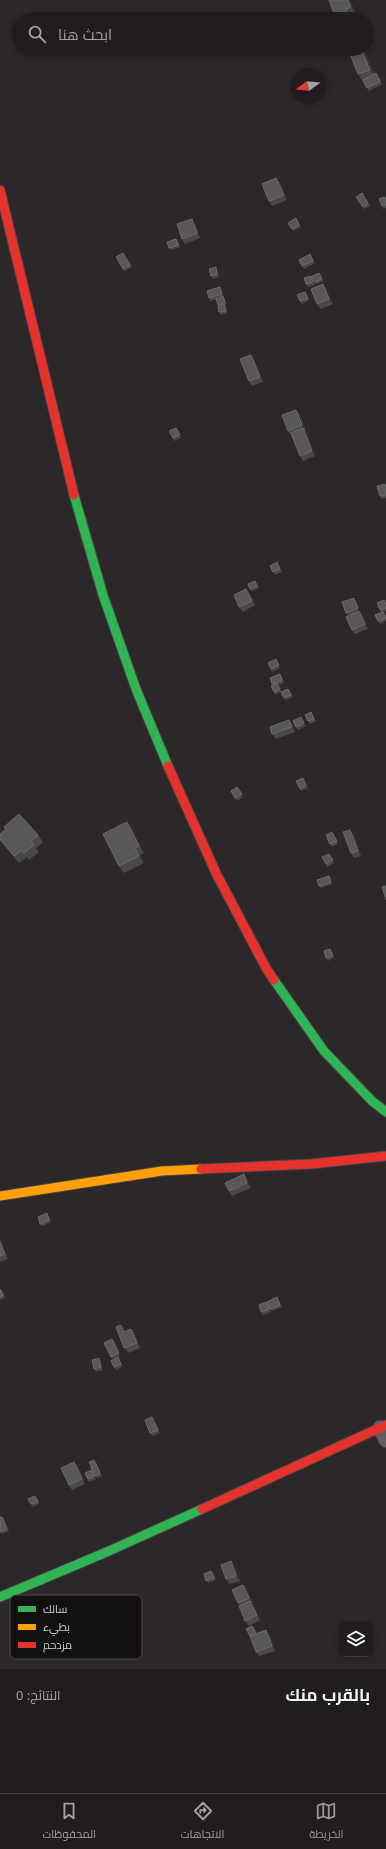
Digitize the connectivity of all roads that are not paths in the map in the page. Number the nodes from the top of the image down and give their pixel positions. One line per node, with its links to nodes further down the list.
1 (0, 190): 2 (main road)
2 (386, 1112)
3 (386, 1156): 4 (main road)
4 (0, 1196)
5 (384, 1431): 6 (main road)
6 (0, 1596)

